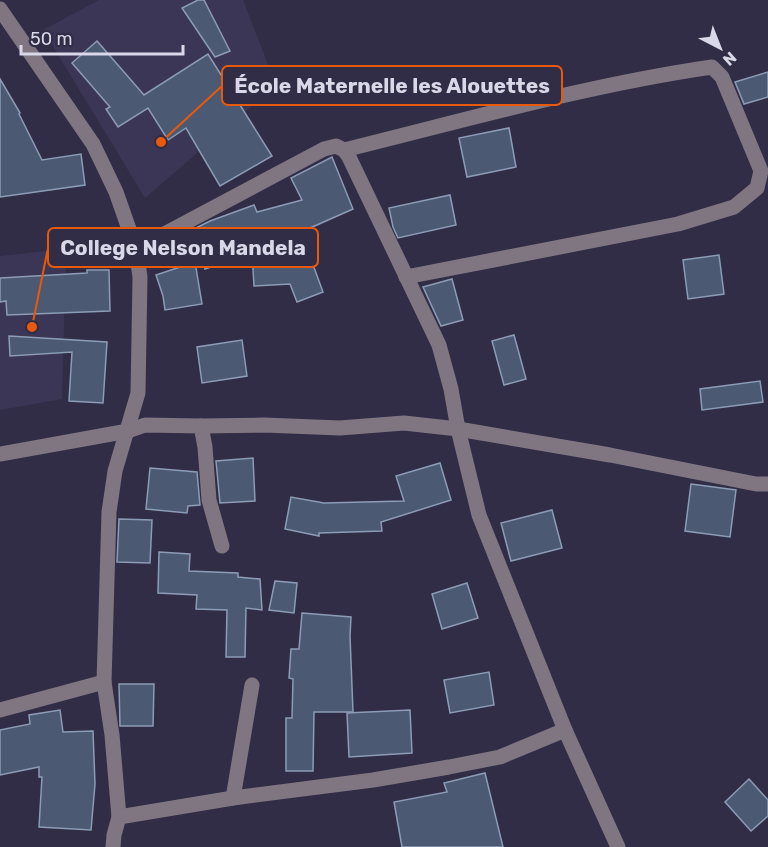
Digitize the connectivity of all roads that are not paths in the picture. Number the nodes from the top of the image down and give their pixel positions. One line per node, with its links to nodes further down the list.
1 (0, 9): 3 (street)
2 (344, 150): 3 (street); 4 (street); 4 (street)
3 (136, 249): 7 (street)
4 (406, 277): 6 (street)
5 (201, 426): 6 (street); 7 (street); 10 (street)
6 (458, 429): 9 (street); 14 (street)
7 (128, 431): 8 (street); 11 (street)
8 (0, 454)
9 (768, 484)
10 (222, 546)
11 (104, 682): 13 (street); 16 (street)
12 (252, 685): 15 (street)
13 (0, 710)
14 (565, 730): 15 (street); 18 (street)
15 (233, 798): 16 (street)
16 (119, 817): 17 (street)
17 (113, 847)
18 (618, 847)

